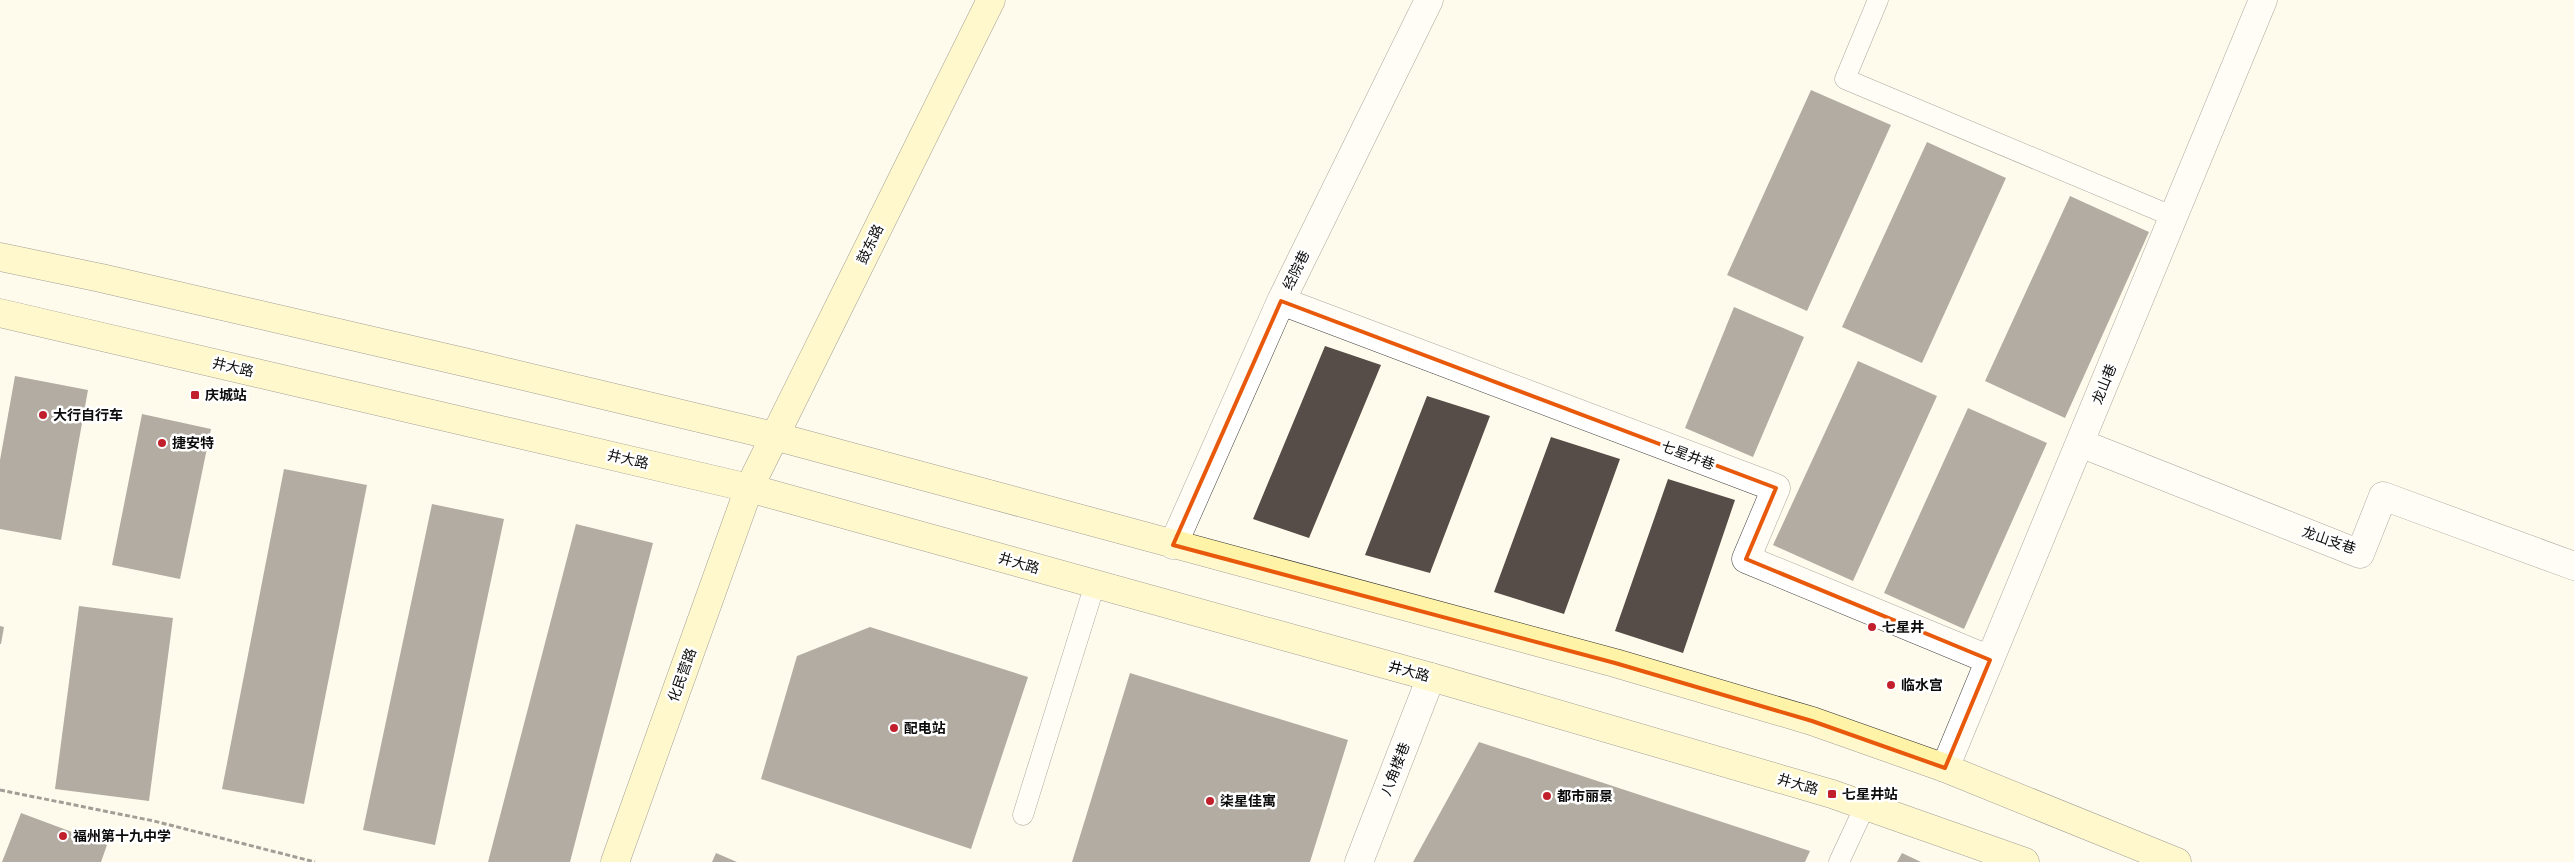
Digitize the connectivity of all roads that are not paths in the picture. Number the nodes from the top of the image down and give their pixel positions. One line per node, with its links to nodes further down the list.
1 (991, 0): 9 (street, 鼓东路)
2 (1429, 0): 7 (street, 经院巷)
3 (1878, 0): 5 (lane)
4 (2263, 0): 5 (street, 龙山巷)
5 (2174, 216): 10 (street, 龙山巷)
6 (0, 257): 9 (street)
7 (1281, 301): 12 (street, 经院巷); 15 (street, 七星井巷)
8 (0, 313): 11 (street, 井大路)
9 (774, 436): 11 (street, 鼓东路); 12 (street)
10 (2080, 443): 13 (street, 龙山支巷); 15 (street, 龙山巷)
11 (749, 488): 14 (street, 井大路); 20 (street, 化民营路)
12 (1173, 545): 17 (street)
13 (2574, 566)
14 (1095, 584): 16 (street, 井大路); 19 (lane)
15 (1990, 660): 17 (street, 龙山巷)
16 (1431, 677): 18 (street, 井大路); 21 (street, 八角楼巷)
17 (1945, 768): 24 (street)
18 (1865, 806): 22 (lane); 23 (street, 井大路)
19 (1023, 815)
20 (615, 862)
21 (1358, 862)
22 (1839, 862)
23 (2025, 862)
24 (2178, 862)

